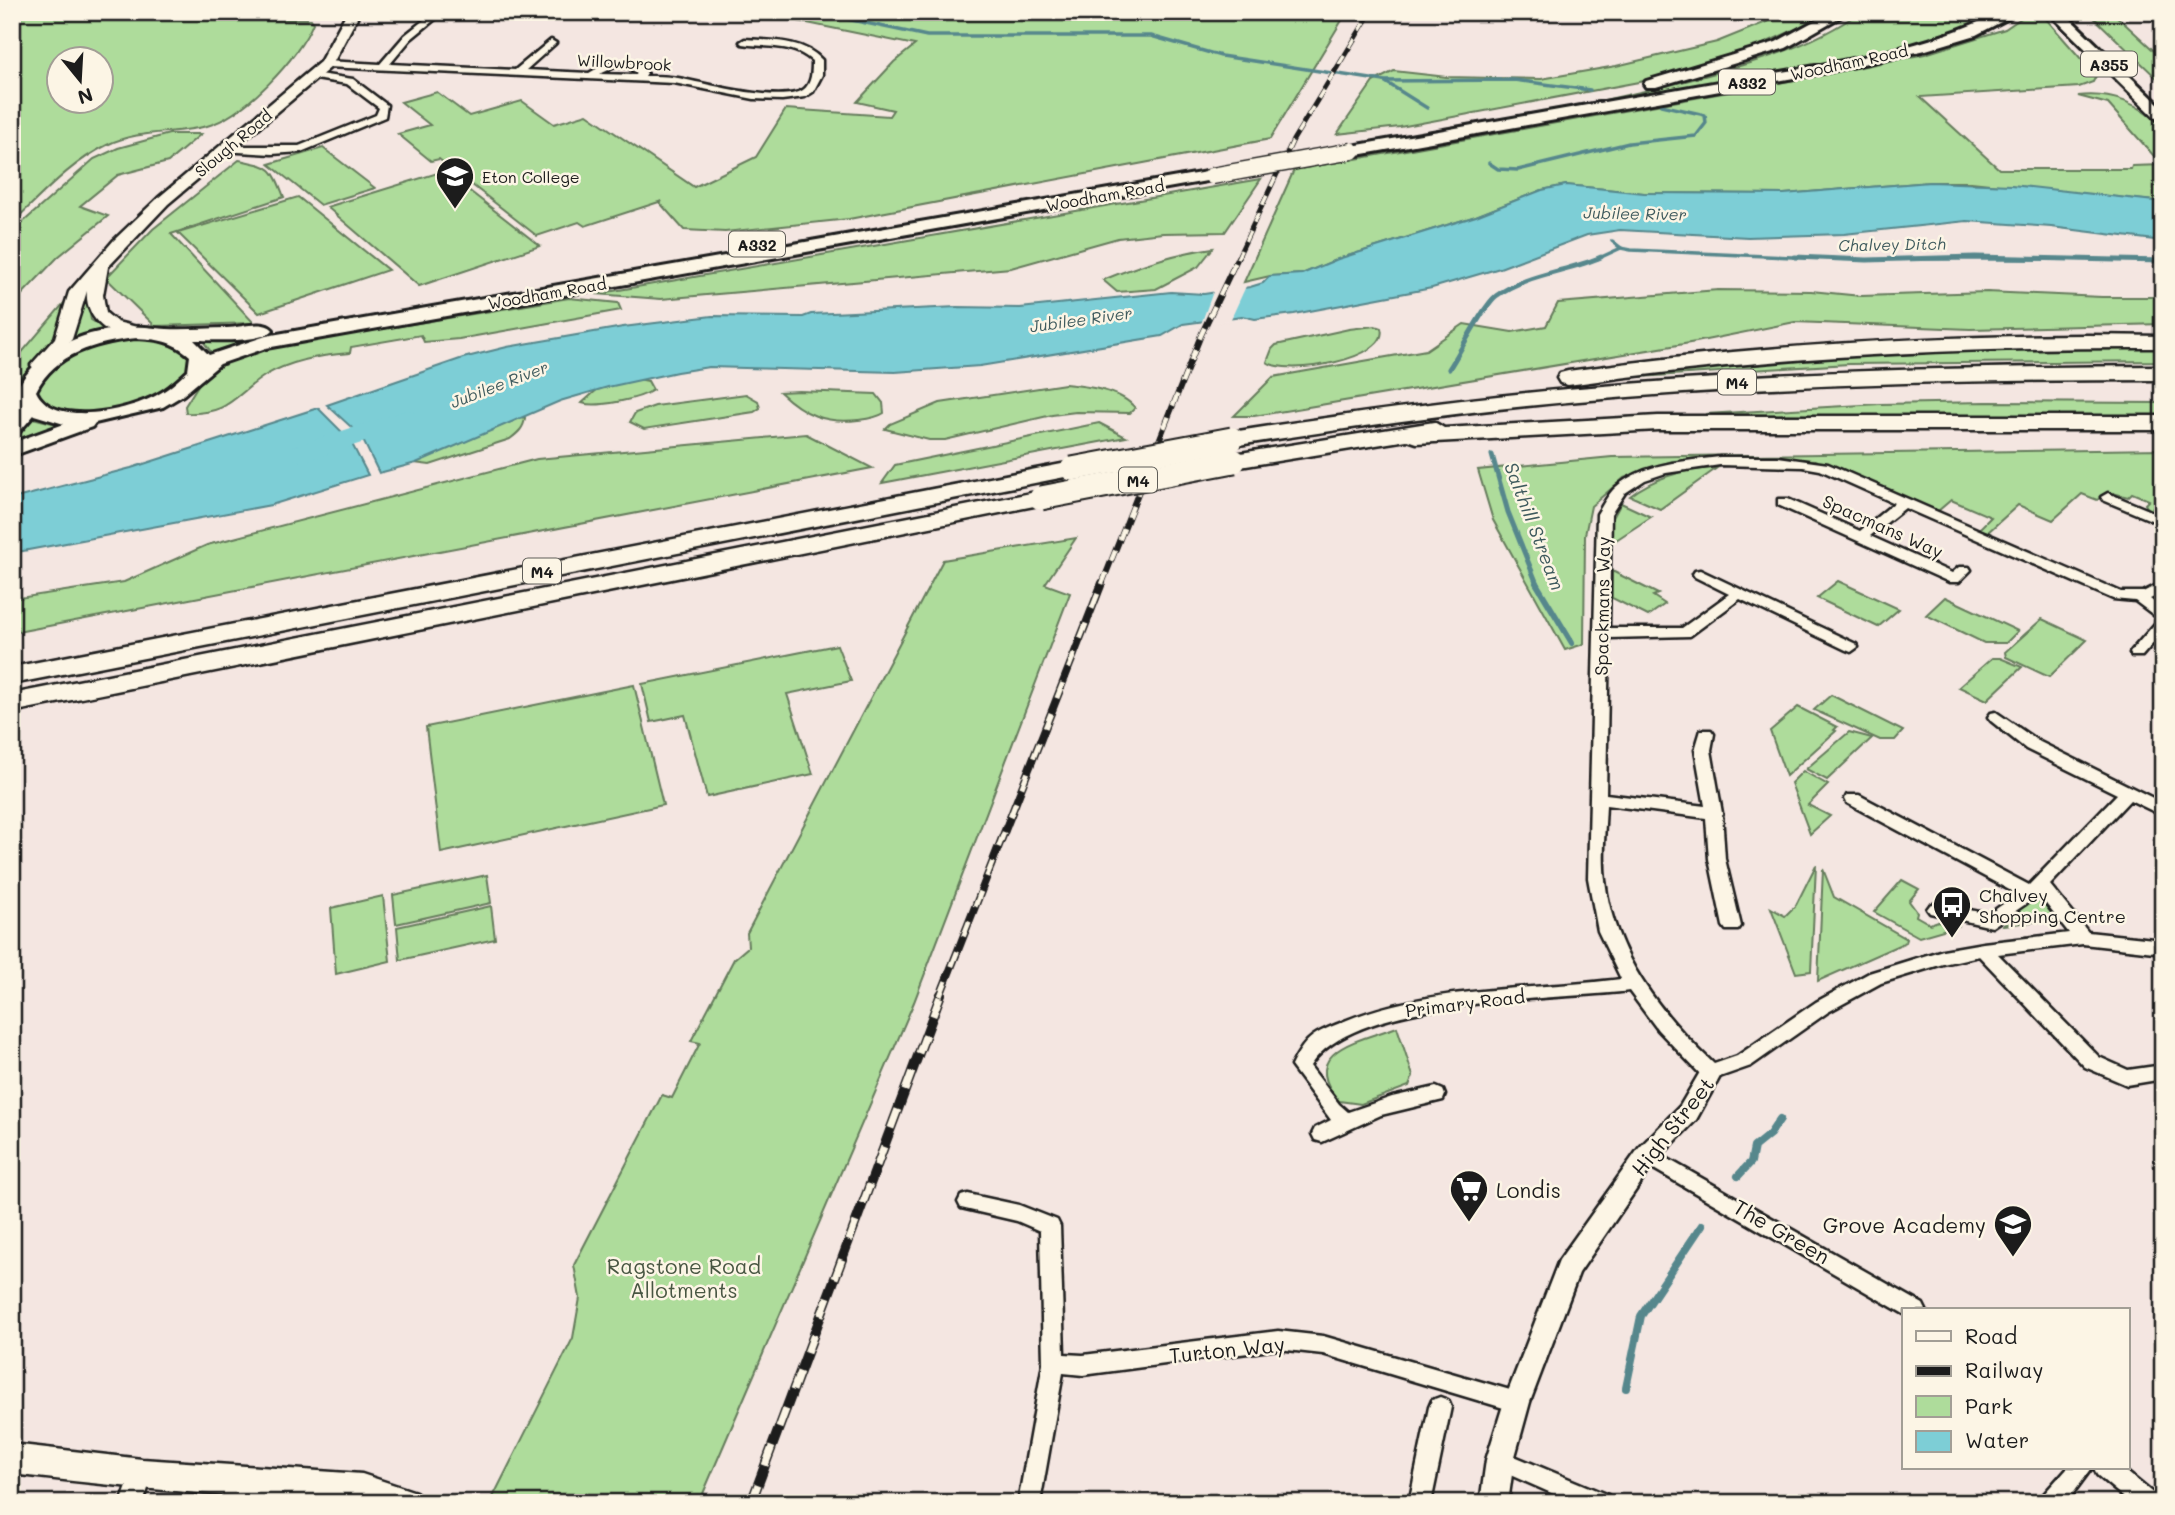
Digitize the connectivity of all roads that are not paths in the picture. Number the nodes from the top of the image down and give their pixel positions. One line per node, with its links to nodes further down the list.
1 (354, 12): 8 (main road, Slough Road)
2 (440, 12): 9 (street)
3 (1842, 12): 13 (main road, Woodham Road / A332)
4 (2013, 12): 13 (main road, Woodham Road / A332)
5 (2055, 12): 12 (main road, A355)
6 (745, 42): 10 (street, Willowbrook)
7 (551, 43): 10 (street)
8 (326, 64): 9 (street, Willowbrook); 11 (main road, Slough Road)
9 (383, 66): 10 (street, Willowbrook)
10 (517, 73)
11 (312, 76): 14 (main road, Slough Road); 14 (street)
12 (2163, 117)
13 (1354, 146): 15 (main road, Woodham Road / A332, bridge)
14 (226, 149): 16 (main road, Slough Road)
15 (1215, 171): 17 (main road, Woodham Road / A332); 20 (main road, Woodham Road / A332)
16 (101, 265): 17 (main road); 19 (main road, Slough Road)
17 (148, 333): 19 (main road, A332); 20 (main road, A332)
18 (2163, 342): 26 (highway, M4)
19 (40, 365): 23 (main road)
20 (197, 373): 24 (main road, A332)
21 (2163, 373): 26 (highway, M4)
22 (2163, 391): 28 (highway, M4)
23 (30, 403): 24 (main road, A332); 27 (main road)
24 (109, 416): 29 (main road, A332)
25 (2163, 423): 28 (highway, M4)
26 (1314, 426): 30 (highway, M4)
27 (12, 428)
28 (1375, 439): 30 (highway, M4)
29 (12, 450)
30 (1233, 450): 46 (highway, M4, bridge); 47 (highway, M4, bridge)
31 (2108, 497): 34 (street)
32 (1783, 502): 35 (street, Spacmans Way)
33 (1903, 503): 35 (street); 40 (street, Spackmans Way); 43 (street, Spackmans Way)
34 (2163, 521)
35 (1861, 537): 36 (street, Spacmans Way)
36 (1964, 570)
37 (1700, 575): 39 (street)
38 (2163, 586): 40 (street)
39 (1739, 593): 43 (street); 44 (street)
40 (2140, 598): 41 (street, Spackmans Way)
41 (2163, 616)
42 (2163, 623): 45 (street)
43 (1601, 633): 51 (street, Spackmans Way)
44 (1851, 646)
45 (2137, 653)
46 (12, 676)
47 (12, 704)
48 (1996, 717): 50 (street)
49 (1706, 734): 54 (street)
50 (2127, 793): 53 (street); 55 (street)
51 (1599, 799): 54 (street); 61 (street, Spackmans Way)
52 (1853, 799): 55 (street)
53 (2163, 810)
54 (1714, 813): 57 (street)
55 (2034, 888): 56 (street); 58 (street)
56 (1936, 909)
57 (1732, 926)
58 (2083, 938): 59 (street, High Street); 60 (street, High Street)
59 (2163, 947)
60 (1983, 949): 62 (street); 63 (street, High Street)
61 (1631, 984): 63 (street, Spackmans Way); 65 (street, Primary Road)
62 (2163, 1072)
63 (1711, 1073): 67 (street, High Street)
64 (1436, 1094): 65 (street)
65 (1345, 1120): 66 (street)
66 (1322, 1134)
67 (1647, 1155): 69 (street, The Green); 71 (street, High Street)
68 (968, 1202): 70 (street)
69 (1913, 1308)
70 (1054, 1363): 71 (street, Turton Way); 79 (street)
71 (1517, 1402): 74 (street, High Street)
72 (1440, 1407): 80 (street)
73 (12, 1459): 77 (main road)
74 (1500, 1460): 81 (street, High Street); 82 (street)
75 (2079, 1470): 83 (street)
76 (2107, 1470): 84 (street)
77 (137, 1489): 78 (main road)
78 (405, 1503)
79 (1028, 1503)
80 (1420, 1503)
81 (1494, 1503)
82 (1600, 1503)
83 (2051, 1503)
84 (2147, 1503)

